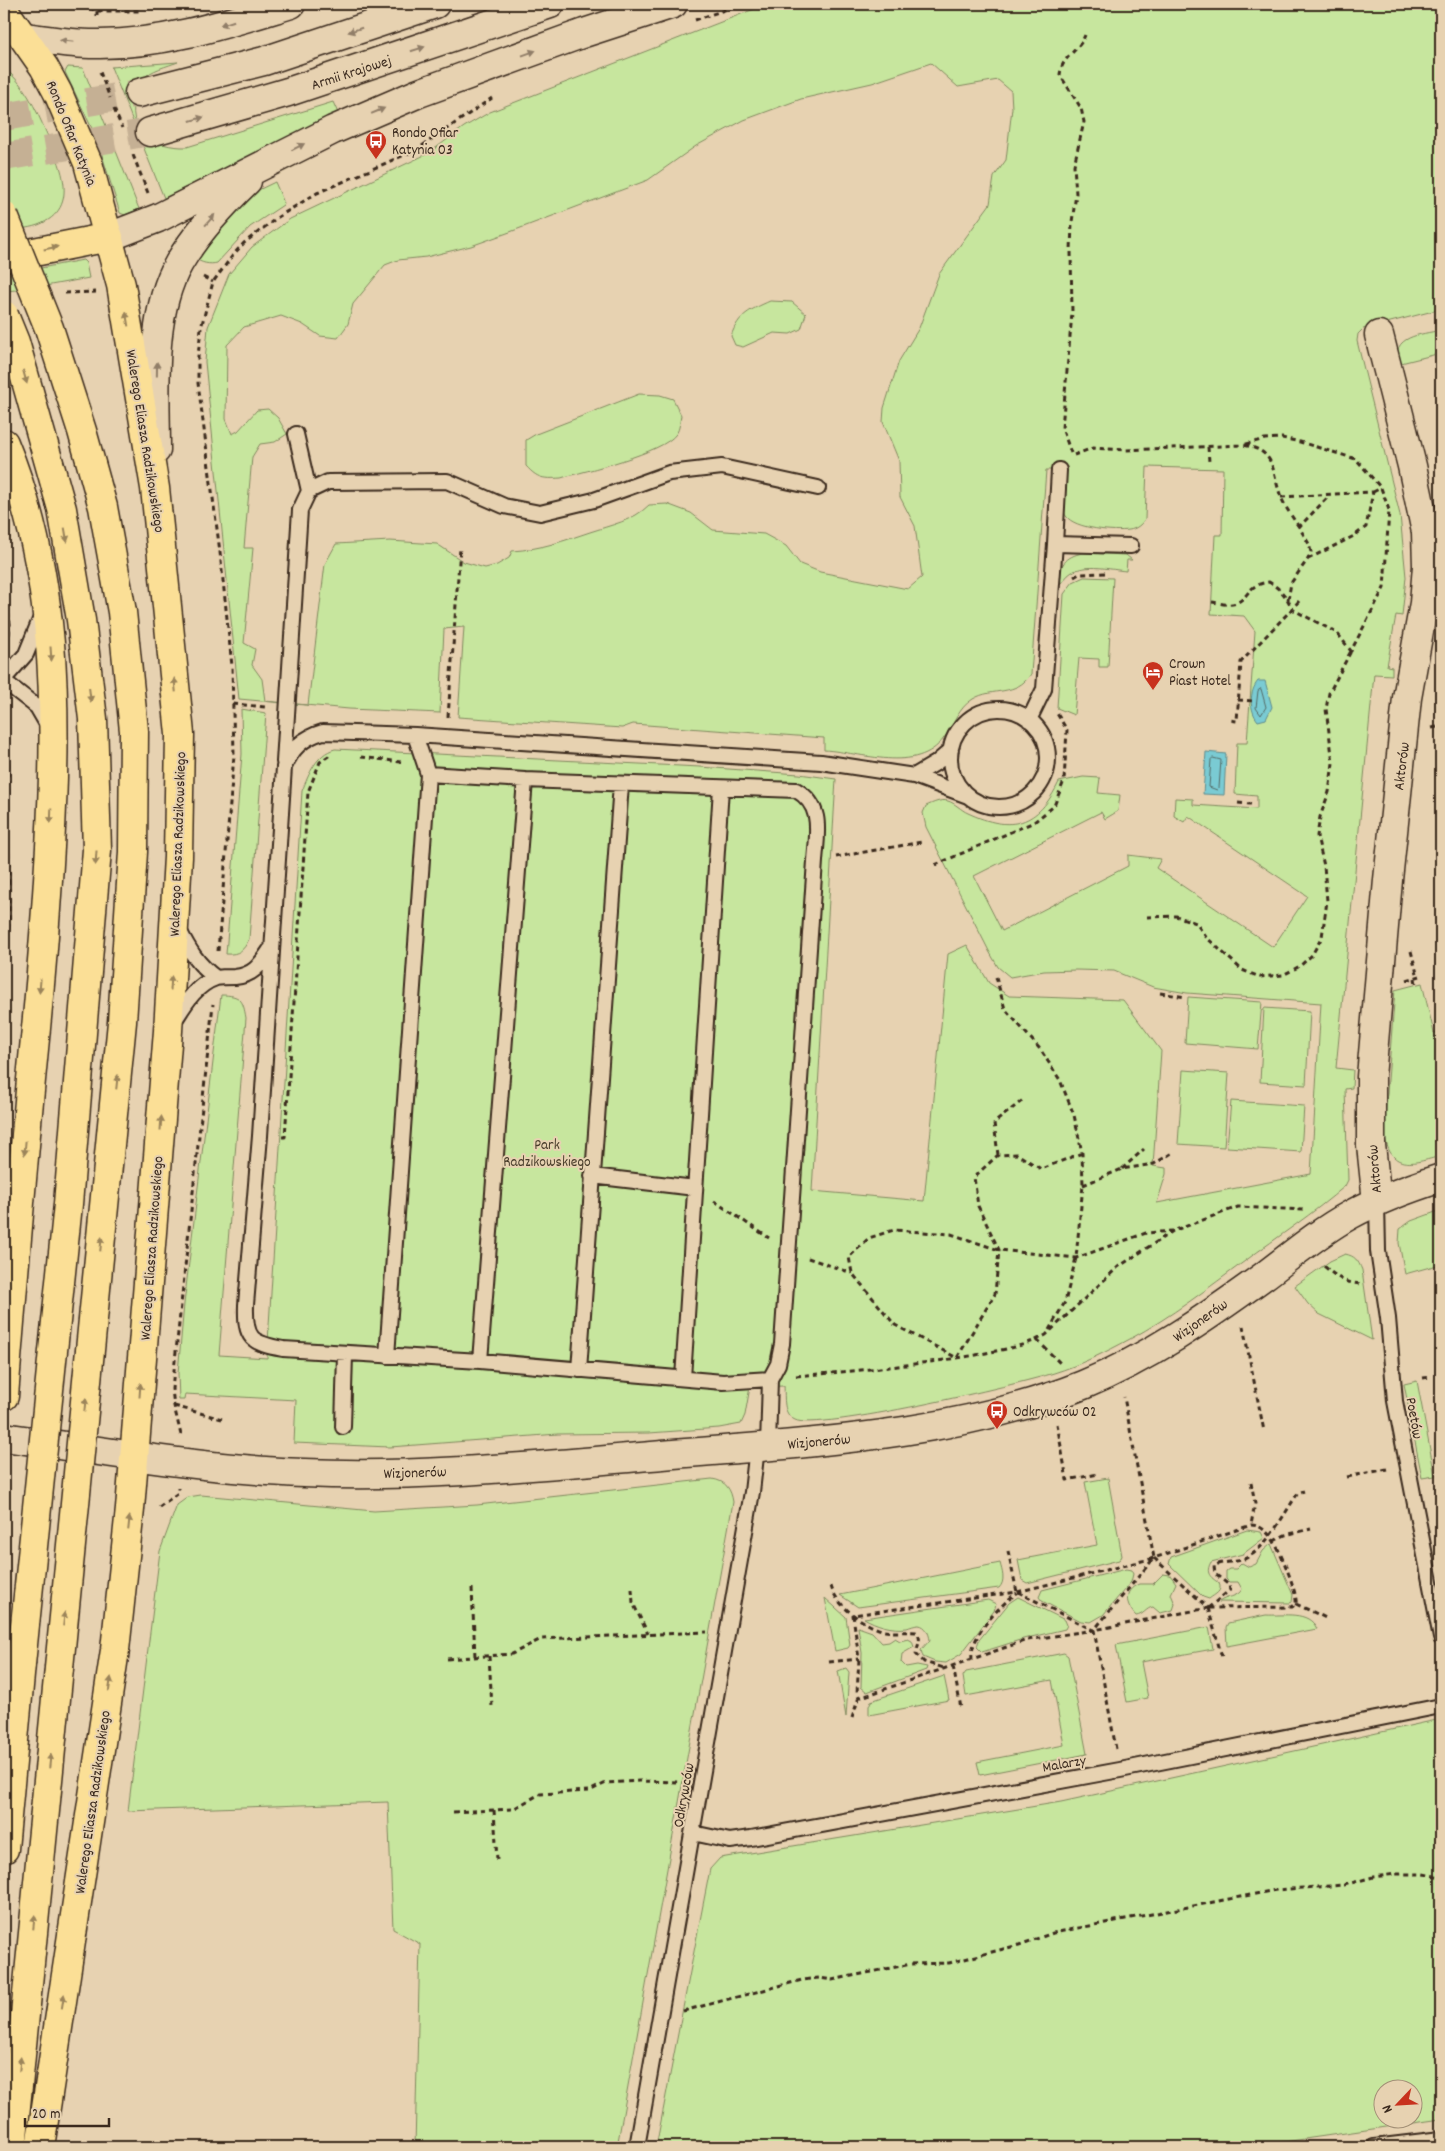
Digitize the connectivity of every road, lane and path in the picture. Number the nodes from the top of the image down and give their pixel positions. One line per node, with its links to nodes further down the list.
1 (81, 4): 8 (path)
2 (97, 4): 8 (path)
3 (291, 4): 12 (street, one-way to 12)
4 (435, 4): 13 (street, one-way to 13)
5 (550, 4): 15 (street, Armii Krajowej, one-way to 5)
6 (742, 4): 10 (path)
7 (4, 10): 12 (main road, Rondo Ofiar Katynia)
8 (96, 11): 9 (path)
9 (146, 11)
10 (682, 13): 16 (street, one-way to 10)
11 (1085, 35): 25 (path)
12 (14, 37): 18 (main road, Rondo Ofiar Katynia)
13 (139, 94)
14 (495, 96): 52 (path)
15 (150, 132)
16 (264, 164): 18 (street); 28 (street, one-way to 16)
17 (4, 216): 182 (main road, one-way to 17, bridge)
18 (108, 237): 19 (main road, one-way to 18); 28 (main road, Walerego Eliasza Radzikowskiego, one-way to 18)
19 (4, 258)
20 (4, 315): 177 (main road, one-way to 177, bridge)
21 (1379, 335): 100 (street, Aktorów)
22 (296, 434): 31 (lane)
23 (4, 443): 44 (main road)
24 (1242, 445): 25 (path); 30 (path); 34 (path)
25 (1208, 447): 26 (path)
26 (1209, 462)
27 (1059, 470): 36 (lane)
28 (155, 488): 75 (main road, Walerego Eliasza Radzikowskiego, one-way to 28)
29 (818, 488): 31 (lane)
30 (1381, 488): 32 (path); 47 (path)
31 (309, 491): 53 (lane)
32 (1374, 492): 33 (path); 39 (path)
33 (1330, 495): 34 (path); 35 (path)
34 (1281, 497): 35 (path)
35 (1299, 527): 39 (path)
36 (1055, 544): 37 (lane); 54 (lane)
37 (1131, 546)
38 (460, 548): 58 (path)
39 (1308, 560): 41 (path)
40 (4, 586): 46 (path)
41 (1288, 600): 43 (path); 45 (path)
42 (1299, 601): 45 (path)
43 (1212, 602)
44 (46, 605): 48 (lane); 56 (main road, one-way to 56)
45 (1292, 609): 47 (path); 49 (path)
46 (8, 641)
47 (1351, 651): 74 (path)
48 (4, 680): 56 (lane)
49 (1238, 700): 51 (path); 55 (path)
50 (4, 701): 83 (path)
51 (1254, 702)
52 (232, 704): 53 (path); 77 (path)
53 (286, 710): 62 (lane)
54 (1028, 720): 59 (lane); 69 (lane)
55 (1229, 720)
56 (54, 735): 123 (main road, one-way to 123)
57 (416, 735): 58 (lane); 62 (lane); 64 (lane)
58 (446, 737): 65 (lane)
59 (951, 750): 65 (lane); 69 (lane)
60 (334, 754): 90 (path)
61 (352, 756): 63 (path)
62 (284, 767): 76 (lane)
63 (405, 767)
64 (428, 774): 66 (lane); 113 (lane)
65 (914, 776): 69 (lane)
66 (525, 780): 67 (lane); 115 (lane)
67 (621, 784): 68 (lane); 96 (lane)
68 (721, 788): 73 (lane); 99 (lane)
69 (968, 796)
70 (1238, 803): 71 (path)
71 (1251, 804)
72 (922, 842): 73 (path)
73 (815, 861): 104 (lane)
74 (1147, 917)
75 (175, 921): 80 (lane); 88 (main road, Walerego Eliasza Radzikowskiego, one-way to 75)
76 (270, 950): 80 (lane); 112 (lane)
77 (218, 953)
78 (1420, 976): 81 (path)
79 (996, 977): 92 (path)
80 (216, 978): 88 (lane)
81 (1414, 978): 82 (path); 84 (path)
82 (1408, 980)
83 (4, 983)
84 (1416, 984)
85 (1160, 993): 87 (path)
86 (214, 996): 124 (path)
87 (1186, 997)
88 (168, 1031): 132 (main road, Walerego Eliasza Radzikowskiego, one-way to 88)
89 (1023, 1100): 94 (path)
90 (285, 1137)
91 (1144, 1149): 95 (path)
92 (1082, 1153): 94 (path); 98 (path)
93 (1172, 1153): 95 (path)
94 (998, 1155): 103 (path)
95 (1122, 1168): 98 (path)
96 (592, 1176): 99 (lane); 117 (lane)
97 (1441, 1178): 100 (street, Wizjonerów)
98 (1083, 1184): 105 (path)
99 (695, 1188): 104 (path); 119 (lane)
100 (1377, 1202): 131 (street, Wizjonerów); 133 (lane, Poetów)
101 (1315, 1210): 102 (path)
102 (1173, 1231): 105 (path); 110 (path)
103 (999, 1250): 105 (path); 107 (path); 114 (path)
104 (788, 1251): 107 (path); 120 (lane)
105 (1076, 1258): 110 (path)
106 (1320, 1263): 108 (path)
107 (852, 1273): 114 (path)
108 (1370, 1285)
109 (1242, 1321): 128 (path)
110 (1046, 1335): 111 (path)
111 (1037, 1340): 114 (path); 116 (path)
112 (345, 1354): 113 (lane); 127 (lane)
113 (386, 1356): 115 (lane)
114 (957, 1358): 120 (path)
115 (480, 1361): 117 (lane)
116 (1063, 1366)
117 (579, 1370): 119 (lane)
118 (1431, 1376): 121 (path)
119 (683, 1378): 120 (lane)
120 (770, 1378): 131 (lane, Odkrywców)
121 (1422, 1378)
122 (1123, 1395): 145 (path)
123 (4, 1396)
124 (174, 1406): 125 (path); 130 (path)
125 (222, 1419)
126 (1056, 1421): 134 (path)
127 (343, 1427)
128 (1264, 1431)
129 (4, 1437): 132 (street)
130 (182, 1440)
131 (762, 1446): 132 (street, Wizjonerów); 176 (lane, Odkrywców)
132 (135, 1456): 183 (main road, Walerego Eliasza Radzikowskiego, one-way to 132)
133 (1408, 1465): 135 (path); 157 (lane, Poetów)
134 (1098, 1474)
135 (1347, 1477)
136 (1251, 1482): 140 (path)
137 (178, 1489): 139 (path)
138 (1304, 1491): 142 (path)
139 (154, 1511)
140 (1251, 1525): 142 (path); 145 (path)
141 (1310, 1529): 143 (path)
142 (1270, 1535): 143 (path); 151 (path)
143 (1274, 1541): 150 (path)
144 (1008, 1552): 149 (path)
145 (1154, 1558): 149 (path); 151 (path); 154 (path)
146 (830, 1586): 152 (path)
147 (472, 1588): 159 (path)
148 (632, 1589): 156 (path)
149 (1017, 1592): 152 (path); 154 (path); 163 (path)
150 (1296, 1604): 151 (path); 153 (path)
151 (1208, 1608): 154 (path); 160 (path)
152 (853, 1615): 162 (path); 166 (path)
153 (1328, 1620)
154 (1094, 1630): 163 (path); 172 (path)
155 (715, 1632): 156 (path)
156 (648, 1634): 158 (path)
157 (1441, 1638)
158 (489, 1656): 159 (path); 169 (path)
159 (476, 1657): 161 (path)
160 (1222, 1658)
161 (446, 1659)
162 (859, 1659): 164 (path); 167 (path)
163 (972, 1659): 165 (path)
164 (829, 1662)
165 (953, 1666): 166 (path); 170 (path)
166 (945, 1668): 167 (path)
167 (859, 1697): 171 (path)
168 (1441, 1706): 172 (lane, Malarzy)
169 (492, 1707)
170 (961, 1708)
171 (852, 1718)
172 (1120, 1770): 176 (lane, Malarzy)
173 (688, 1782): 174 (path)
174 (494, 1810): 175 (path); 178 (path)
175 (453, 1812)
176 (693, 1833): 184 (lane, Odkrywców)
177 (4, 1849)
178 (498, 1860)
179 (1441, 1877): 180 (path)
180 (675, 2013)
181 (1441, 2140): 185 (lane)
182 (12, 2147)
183 (40, 2147)
184 (637, 2147)
185 (1374, 2147)

